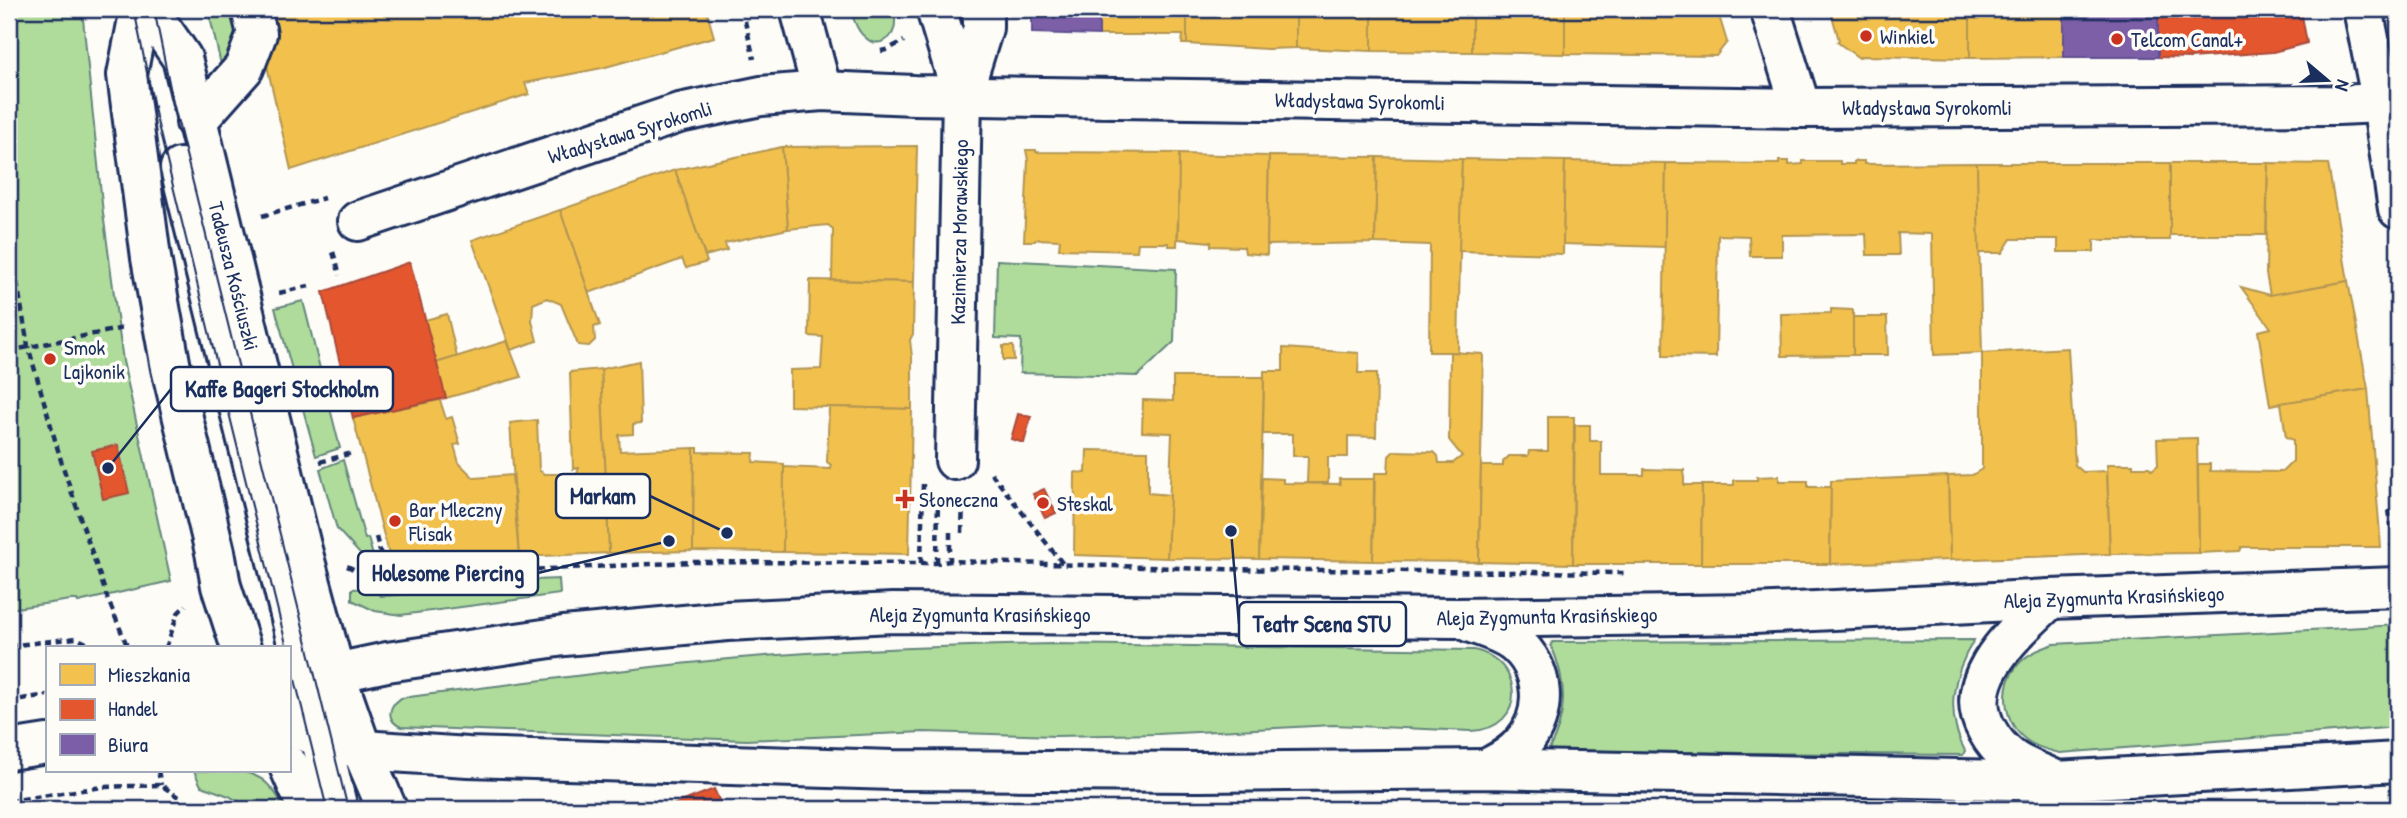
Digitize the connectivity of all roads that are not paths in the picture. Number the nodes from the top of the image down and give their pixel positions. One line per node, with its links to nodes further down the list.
1 (144, 9): 12 (main road, Tadeusza Kościuszki); 20 (main road); 21 (main road)
2 (251, 9): 12 (main road)
3 (800, 9): 8 (main road)
4 (936, 9): 9 (main road, Kazimierza Morawskiego)
5 (984, 9): 9 (main road)
6 (1770, 9): 11 (main road)
7 (2363, 9): 10 (main road)
8 (822, 91): 9 (main road, Władysława Syrokomli); 15 (main road, Władysława Syrokomli)
9 (962, 95): 11 (main road, Władysława Syrokomli); 16 (main road, Kazimierza Morawskiego)
10 (2382, 103): 11 (main road, Władysława Syrokomli); 13 (main road)
11 (1801, 108)
12 (196, 122): 21 (main road, Tadeusza Kościuszki)
13 (2394, 157): 14 (main road)
14 (2398, 209)
15 (358, 221)
16 (955, 460)
17 (2398, 587): 18 (main road, Aleja Zygmunta Krasińskiego)
18 (2050, 599): 19 (main road, Aleja Zygmunta Krasińskiego); 29 (main road)
19 (1458, 618): 21 (main road, Aleja Zygmunta Krasińskiego); 28 (main road)
20 (240, 646)
21 (311, 689): 22 (main road); 25 (main road)
22 (304, 732): 25 (main road); 31 (main road)
23 (46, 744): 24 (main road)
24 (9, 750)
25 (362, 750): 28 (main road); 32 (main road)
26 (2398, 762): 29 (main road)
27 (290, 768): 30 (main road)
28 (1486, 769): 29 (main road)
29 (2056, 781)
30 (308, 809)
31 (338, 809)
32 (387, 809)

